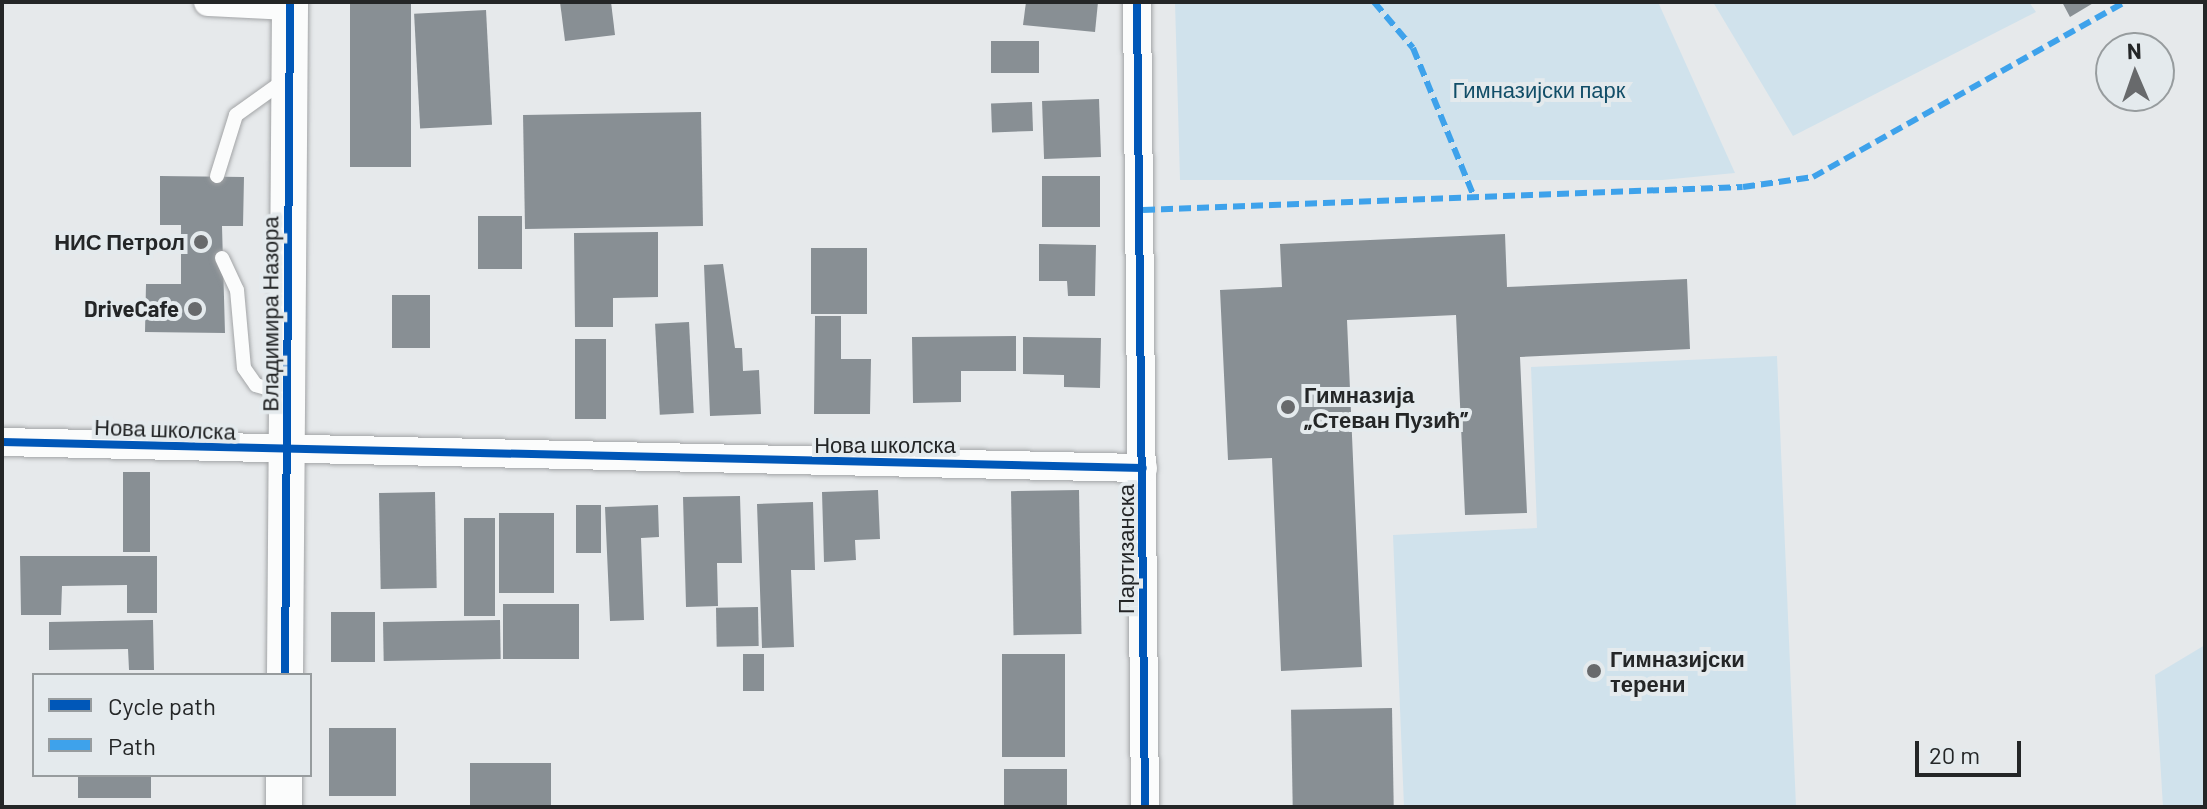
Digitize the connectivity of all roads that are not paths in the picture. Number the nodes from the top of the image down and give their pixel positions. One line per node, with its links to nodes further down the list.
1 (208, 2): 3 (street)
2 (1137, 2): 10 (street, Партизанска)
3 (290, 4): 4 (street, Владимира Назора)
4 (289, 77): 5 (lane); 7 (street, Владимира Назора)
5 (217, 176)
6 (222, 258): 7 (lane)
7 (287, 394): 9 (street, Владимира Назора)
8 (2, 442): 9 (street, Нова школска)
9 (287, 451): 10 (street, Нова школска); 11 (street, Владимира Назора)
10 (1143, 468): 14 (street, Партизанска)
11 (285, 673)
12 (284, 777): 13 (street)
13 (284, 807)
14 (1145, 807)

